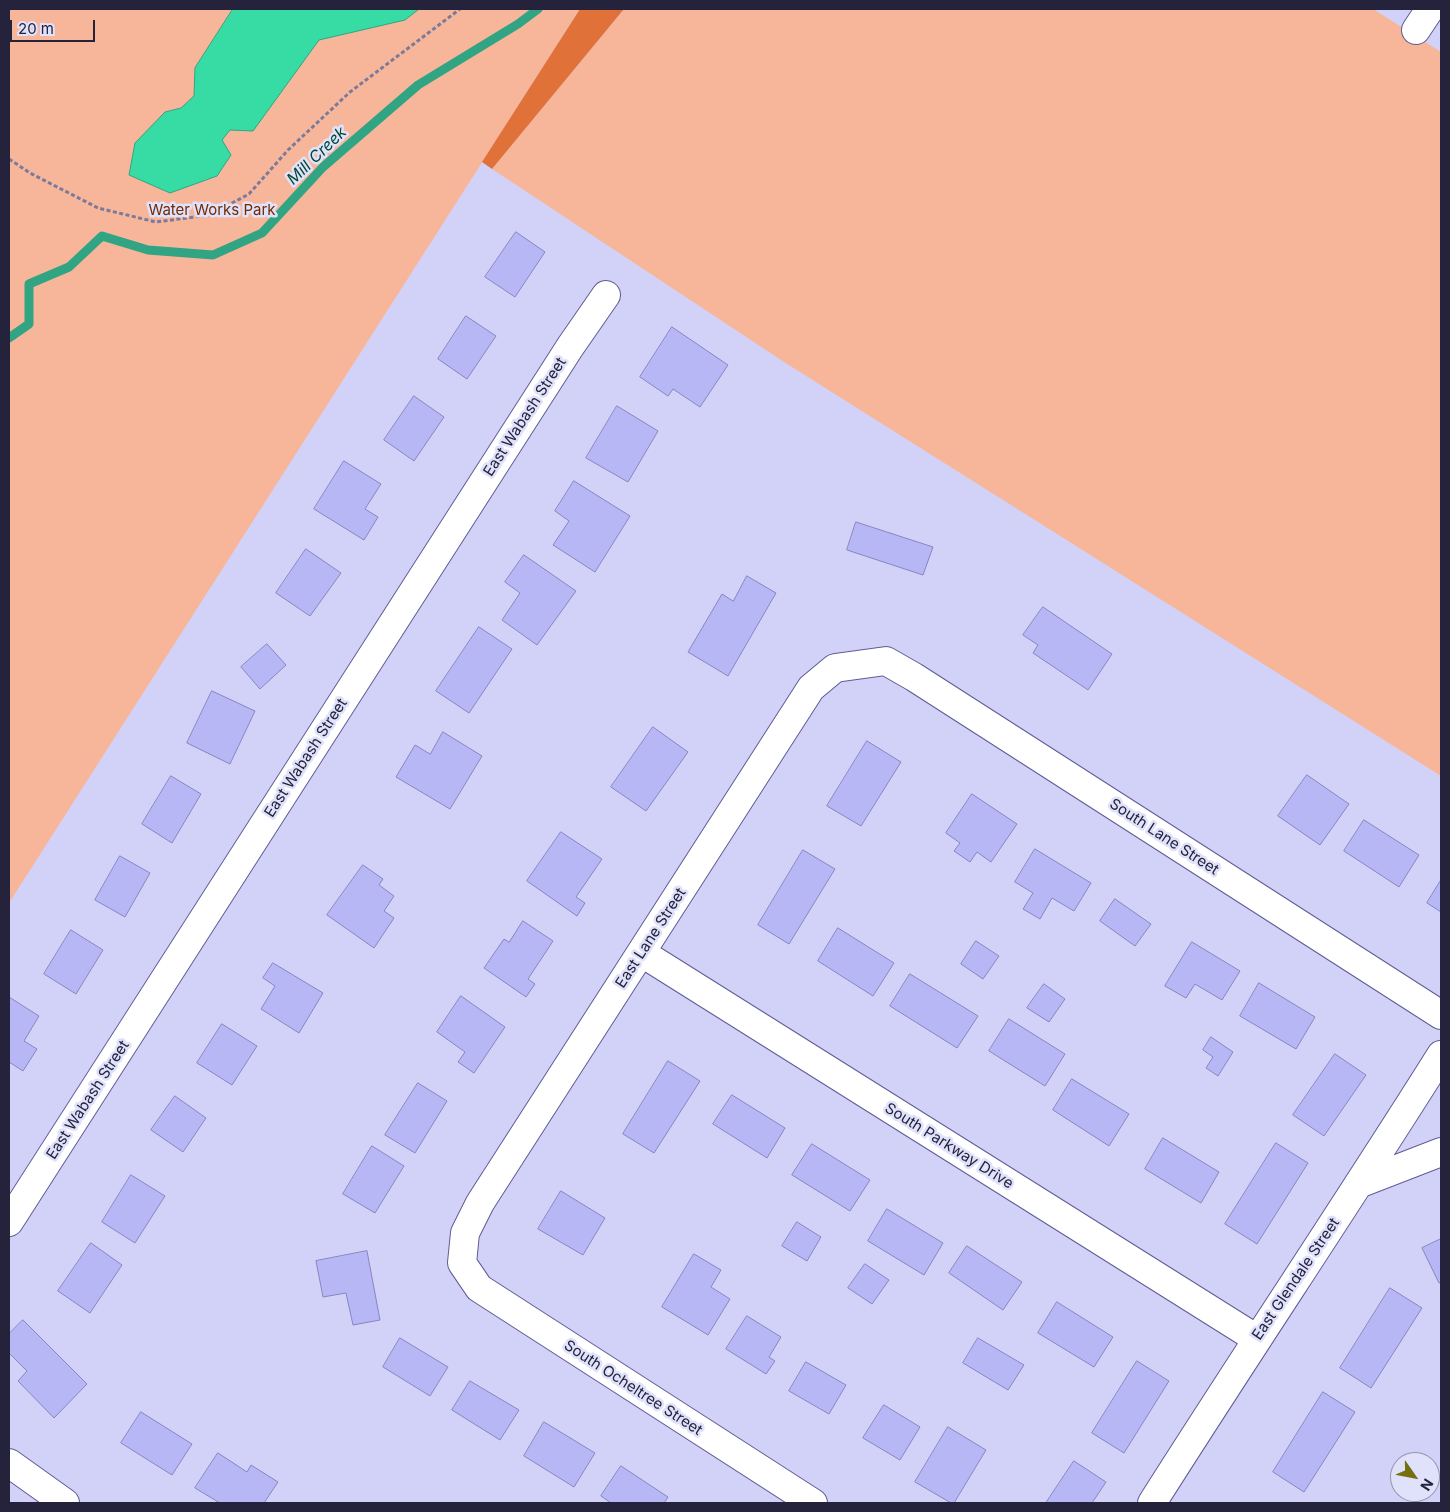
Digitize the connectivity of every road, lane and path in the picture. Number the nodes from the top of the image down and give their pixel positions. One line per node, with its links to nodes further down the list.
1 (460, 9): 2 (path)
2 (9, 159)
3 (606, 295): 10 (street, East Wabash Street)
4 (886, 661): 5 (street, East Lane Street); 6 (street, South Lane Street)
5 (642, 952): 11 (street, East Lane Street); 12 (street, South Parkway Drive)
6 (1441, 1015)
7 (1441, 1055): 9 (street, East Glendale Street)
8 (1441, 1152): 9 (street)
9 (1361, 1182): 12 (street, East Glendale Street)
10 (9, 1222)
11 (462, 1263): 15 (street, South Ocheltree Street)
12 (1257, 1339): 16 (street, East Glendale Street)
13 (9, 1463): 14 (street)
14 (65, 1503)
15 (813, 1503)
16 (1152, 1503)

